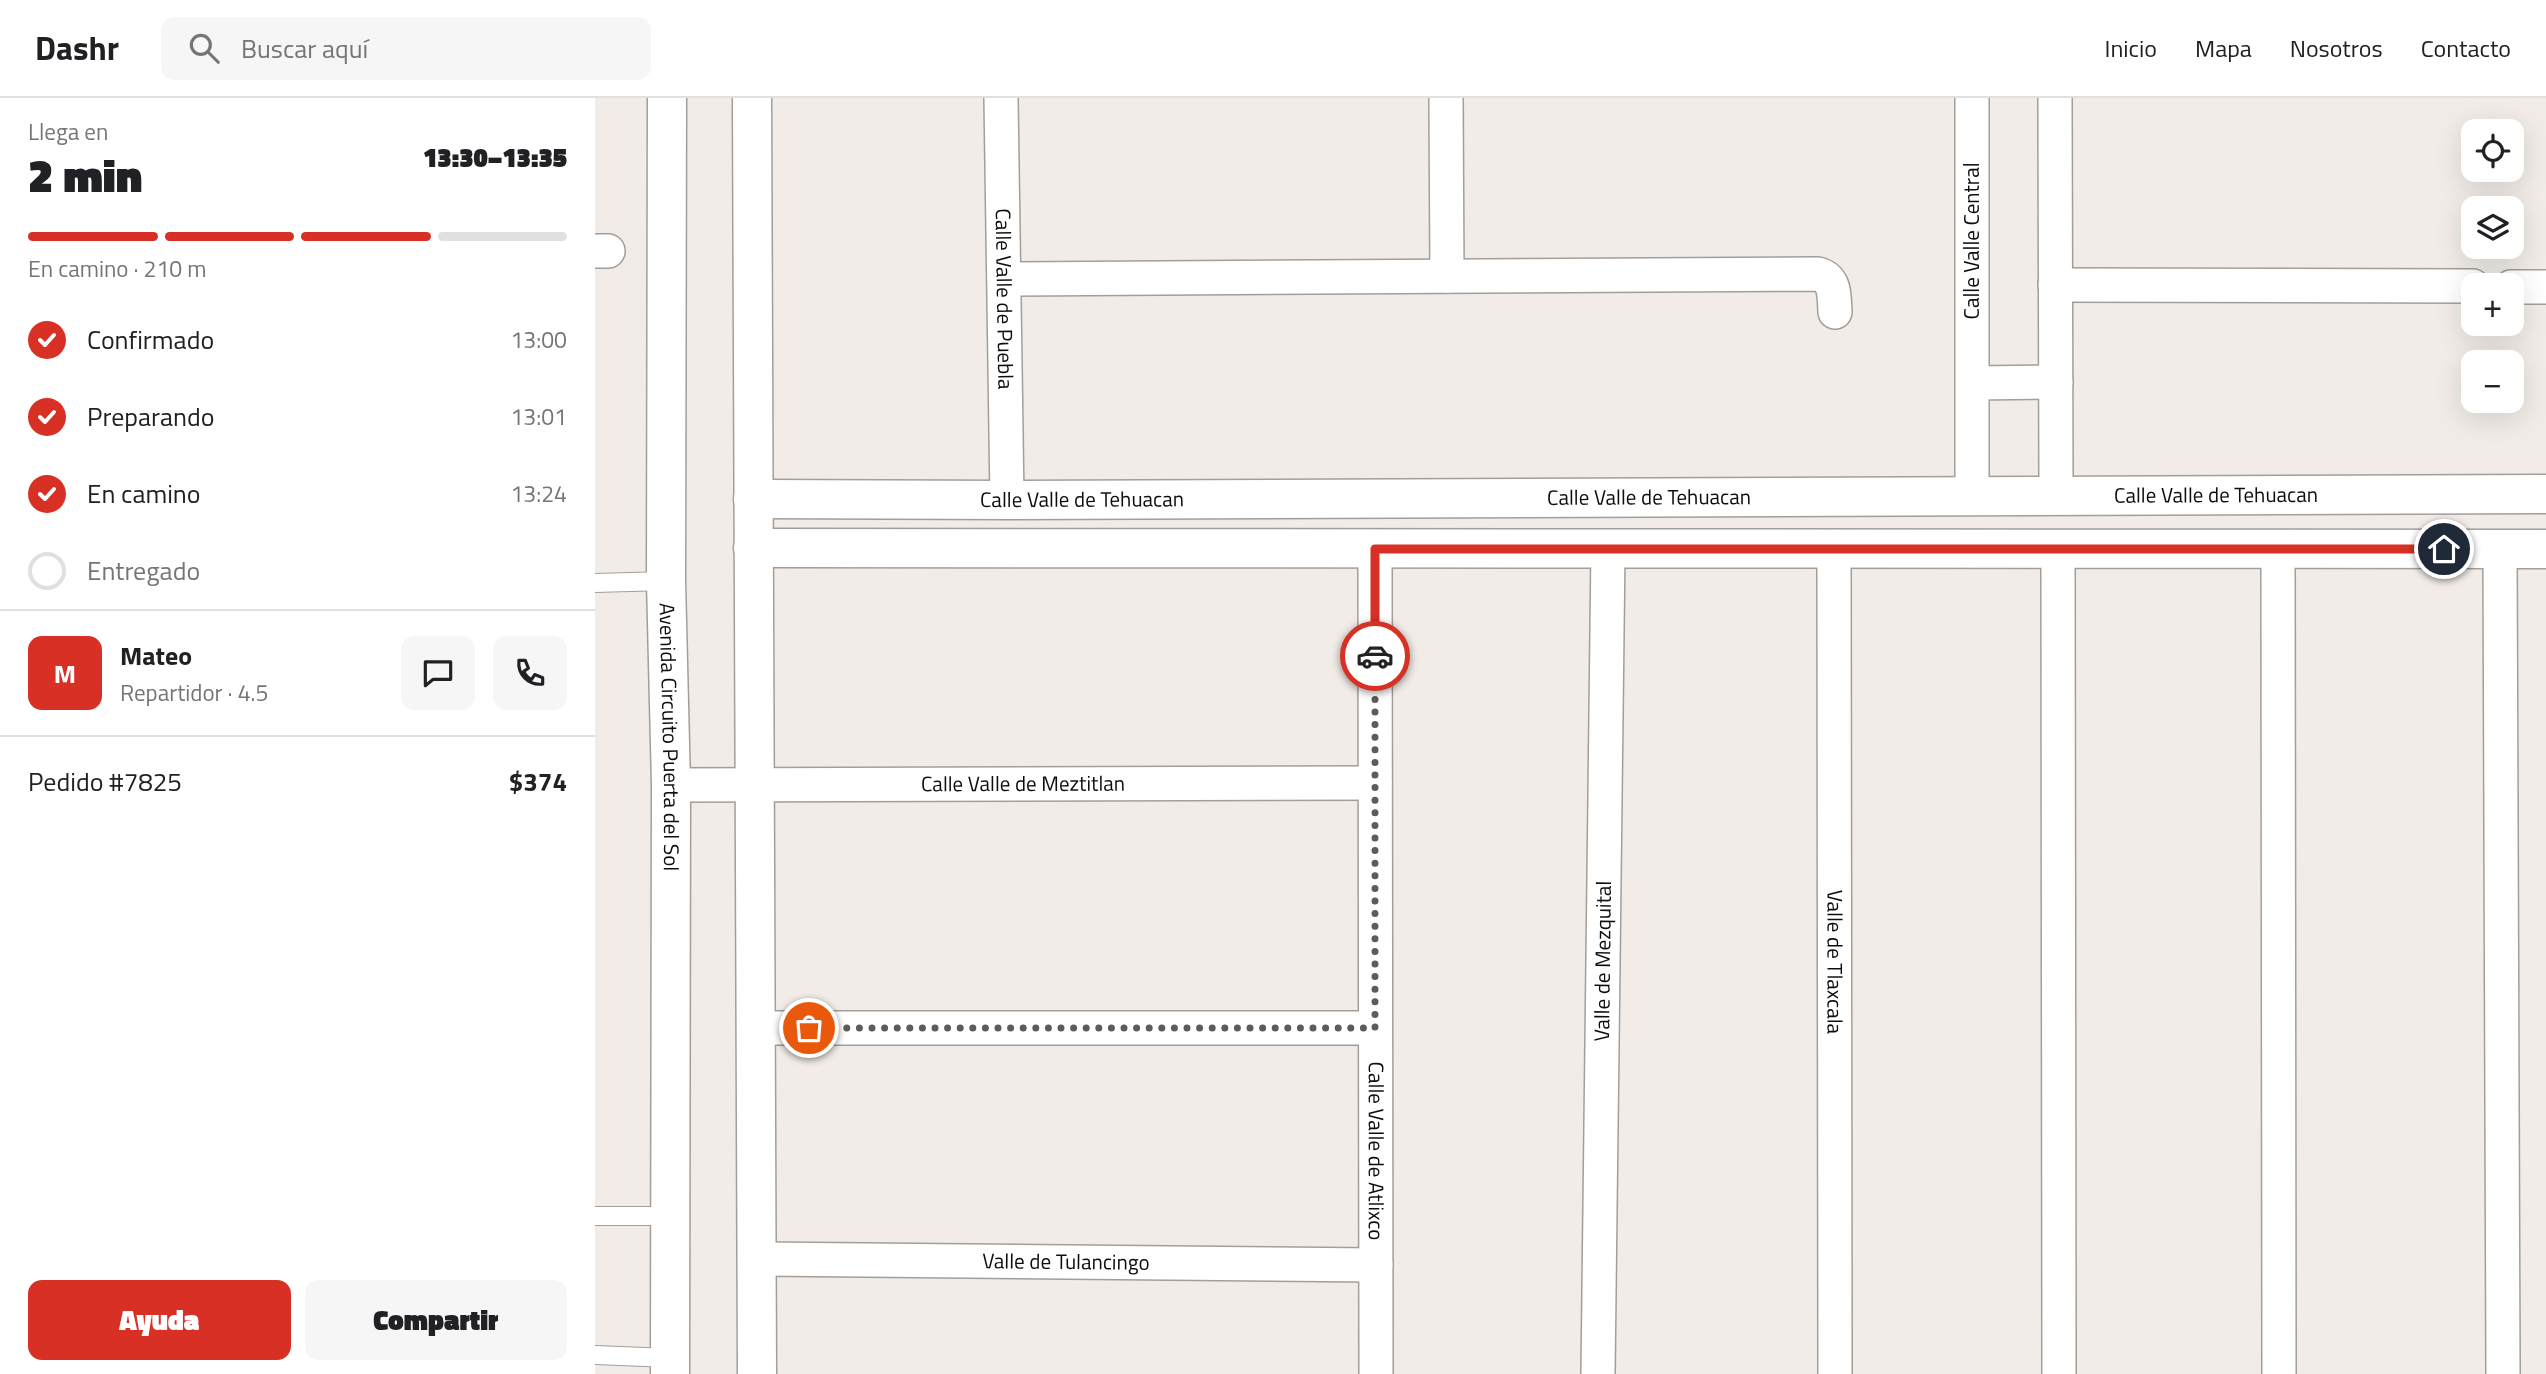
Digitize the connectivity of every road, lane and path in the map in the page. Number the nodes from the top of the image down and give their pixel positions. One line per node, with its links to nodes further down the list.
1 (667, 98): 31 (street, Avenida Circuito Puerta del Sol)
2 (751, 98): 20 (street)
3 (1001, 98): 8 (street, Calle Valle de Puebla)
4 (1446, 98): 7 (street)
5 (1972, 98): 15 (street, Calle Valle Central)
6 (2055, 98): 9 (street)
7 (1447, 276): 8 (street); 13 (street)
8 (1005, 279): 21 (street, Calle Valle de Puebla)
9 (2055, 285): 10 (street); 14 (street)
10 (2461, 286)
11 (2524, 286): 12 (street)
12 (2546, 287)
13 (1835, 312)
14 (2056, 382): 15 (street); 18 (street)
15 (1973, 383): 17 (street, Calle Valle Central)
16 (2546, 494): 18 (street, Calle Valle de Tehuacan)
17 (1972, 496): 18 (street, Calle Valle de Tehuacan); 19 (street, Calle Valle de Tehuacan)
18 (2056, 496)
19 (1494, 498): 21 (street, Calle Valle de Tehuacan); 24 (street)
20 (753, 499): 21 (street, Calle Valle de Tehuacan); 22 (street)
21 (1007, 500)
22 (753, 548): 23 (street); 34 (street)
23 (1375, 549): 24 (street); 33 (street, Calle Valle de Atlixco)
24 (1493, 549): 25 (street)
25 (1608, 549): 26 (street); 46 (street, Valle de Mezquital)
26 (1833, 549): 27 (street); 47 (street, Valle de Tlaxcala)
27 (2058, 549): 28 (street); 48 (street)
28 (2278, 549): 30 (street); 49 (street)
29 (2546, 549): 30 (street)
30 (2500, 550): 50 (street)
31 (667, 581): 32 (lane); 35 (street, Avenida Circuito Puerta del Sol)
32 (595, 583)
33 (1375, 783): 34 (street, Calle Valle de Meztitlan); 37 (street, Calle Valle de Atlixco)
34 (754, 784): 35 (street, Calle Valle de Meztitlan); 36 (street)
35 (671, 785): 39 (street, Avenida Circuito Puerta del Sol)
36 (755, 1028): 37 (street); 40 (street)
37 (1375, 1028): 41 (street, Calle Valle de Atlixco)
38 (595, 1216): 39 (lane)
39 (670, 1216): 43 (street, Avenida Circuito Puerta del Sol)
40 (756, 1259): 41 (street, Valle de Tulancingo); 44 (street)
41 (1375, 1265): 45 (street, Calle Valle de Atlixco)
42 (595, 1355): 43 (lane)
43 (670, 1366)
44 (757, 1374)
45 (1375, 1374)
46 (1598, 1374)
47 (1835, 1374)
48 (2059, 1374)
49 (2279, 1374)
50 (2503, 1374)

